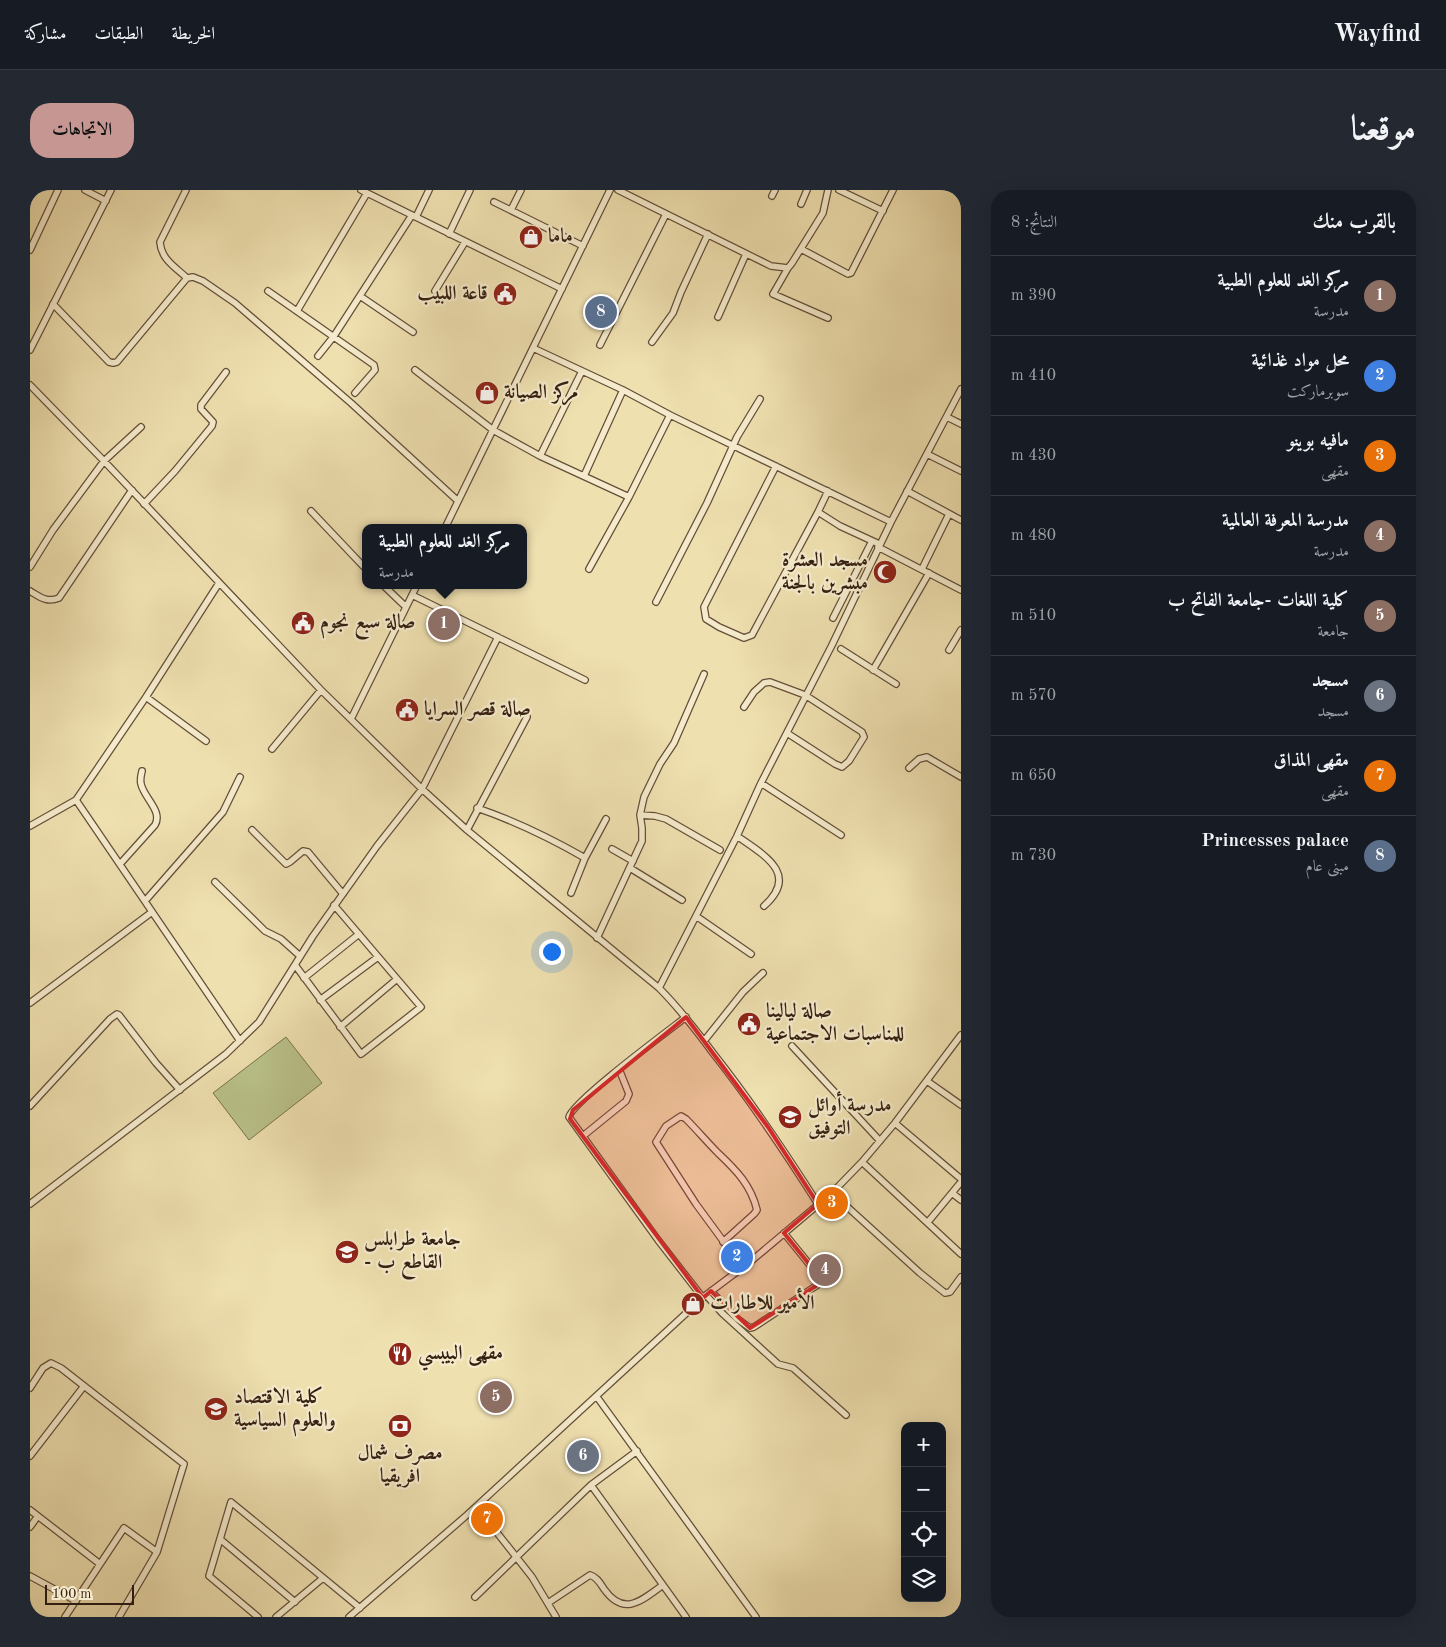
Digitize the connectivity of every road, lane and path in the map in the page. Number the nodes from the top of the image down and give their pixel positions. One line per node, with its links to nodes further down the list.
1 (58, 190): 28 (street)
2 (85, 190): 16 (street)
3 (111, 190): 16 (street)
4 (186, 190): 31 (street)
5 (360, 190): 15 (street)
6 (430, 190): 22 (street)
7 (470, 190): 23 (street)
8 (521, 190): 19 (street)
9 (610, 190): 26 (street)
10 (618, 190): 21 (street)
11 (807, 190): 18 (street)
12 (828, 190): 27 (street)
13 (839, 190): 20 (street)
14 (893, 190): 20 (street)
15 (367, 193): 22 (street); 37 (street)
16 (106, 201): 36 (street)
17 (494, 202): 19 (street)
18 (801, 204)
19 (511, 210): 26 (street)
20 (883, 210): 27 (street)
21 (666, 214): 24 (street); 43 (street)
22 (414, 216): 23 (street); 35 (street)
23 (449, 234): 25 (street)
24 (708, 234): 29 (street); 42 (street)
25 (466, 242): 32 (street); 34 (street)
26 (583, 246): 32 (street)
27 (801, 249): 30 (street)
28 (30, 250)
29 (746, 254): 30 (street); 38 (street)
30 (788, 268): 39 (street)
31 (187, 278): 36 (street); 71 (street)
32 (562, 289): 44 (street)
33 (268, 291): 37 (street)
34 (435, 291)
35 (360, 296): 40 (street); 41 (street)
36 (53, 304): 45 (street)
37 (297, 311): 41 (street)
38 (718, 317)
39 (828, 318)
40 (413, 332)
41 (334, 336): 46 (street); 53 (street)
42 (652, 342)
43 (600, 345)
44 (533, 348): 48 (street); 59 (street)
45 (30, 350)
46 (318, 356)
47 (415, 370): 59 (street)
48 (582, 371): 51 (street); 62 (street)
49 (226, 372): 72 (street)
50 (30, 385): 63 (street)
51 (623, 390): 55 (street); 66 (street)
52 (961, 390): 56 (street)
53 (355, 394)
54 (760, 399): 60 (street)
55 (670, 415): 60 (street); 70 (street)
56 (947, 417): 57 (street); 61 (street)
57 (961, 424)
58 (141, 427): 63 (street)
59 (492, 430): 62 (street); 71 (street)
60 (733, 445): 64 (street); 92 (street)
61 (927, 454): 65 (street); 69 (street)
62 (540, 456): 66 (street)
63 (104, 461): 67 (street); 82 (street)
64 (776, 466): 68 (street); 74 (street)
65 (961, 471)
66 (584, 476): 70 (street)
67 (132, 490): 72 (street); 90 (street)
68 (828, 491): 74 (street); 77 (street)
69 (907, 491): 75 (street); 77 (street)
70 (629, 497): 83 (street)
71 (458, 501): 78 (street)
72 (144, 504): 86 (street)
73 (311, 511): 81 (street)
74 (818, 512): 79 (street)
75 (949, 514): 76 (street); 84 (street)
76 (961, 520)
77 (890, 522): 80 (street)
78 (447, 524)
79 (872, 541): 80 (street); 94 (street)
80 (878, 546): 84 (street); 104 (street)
81 (362, 565)
82 (30, 567)
83 (589, 569)
84 (922, 569): 85 (street)
85 (928, 573): 89 (street); 99 (street)
86 (219, 583): 103 (street); 105 (street)
87 (387, 589): 93 (street)
88 (414, 589): 91 (street)
89 (961, 589)
90 (30, 591)
91 (412, 595): 93 (street); 96 (street)
92 (656, 602)
93 (406, 607): 108 (street)
94 (833, 618)
95 (961, 630): 98 (street)
96 (498, 637): 101 (street); 117 (street)
97 (841, 649): 99 (street)
98 (949, 650)
99 (873, 670): 102 (street)
100 (704, 674): 120 (street)
101 (585, 680)
102 (896, 684)
103 (321, 690): 108 (street); 111 (street)
104 (805, 695): 106 (street); 109 (street); 109 (street)
105 (146, 697): 110 (street); 118 (street)
106 (744, 707)
107 (527, 717): 119 (street)
108 (351, 719): 117 (street)
109 (787, 733): 116 (street)
110 (206, 741)
111 (272, 749)
112 (909, 768): 115 (street)
113 (142, 772): 130 (street)
114 (240, 777): 136 (street)
115 (961, 777)
116 (761, 783): 125 (street); 126 (street)
117 (422, 790): 124 (street); 134 (street)
118 (76, 800): 122 (street); 130 (street)
119 (477, 808): 124 (street); 129 (street)
120 (640, 815): 128 (street); 131 (street)
121 (606, 819): 129 (street)
122 (30, 826)
123 (252, 830): 134 (street)
124 (467, 830): 142 (street)
125 (841, 835)
126 (738, 836): 138 (street); 140 (street)
127 (612, 850): 131 (street)
128 (720, 850)
129 (585, 858): 133 (street)
130 (120, 864): 136 (street)
131 (631, 865): 135 (street); 142 (street)
132 (216, 882): 144 (street)
133 (571, 893)
134 (343, 894): 137 (street)
135 (682, 900)
136 (145, 901): 139 (street)
137 (334, 906): 141 (street); 144 (street)
138 (764, 906)
139 (152, 912): 152 (street); 156 (street)
140 (696, 916): 143 (street); 150 (street)
141 (358, 934): 145 (street); 148 (street)
142 (597, 938): 150 (street)
143 (751, 954)
144 (300, 956): 146 (street)
145 (378, 957): 149 (street); 151 (street)
146 (295, 965): 148 (street); 156 (street)
147 (763, 973): 157 (street)
148 (304, 978): 151 (street)
149 (397, 979): 154 (street); 154 (street)
150 (659, 988): 153 (street)
151 (320, 1000): 154 (street)
152 (30, 1003)
153 (686, 1017): 157 (street); 159 (street)
154 (340, 1026)
155 (961, 1035): 160 (street)
156 (240, 1041): 161 (street)
157 (704, 1041): 173 (street)
158 (792, 1046): 166 (street)
159 (619, 1069): 165 (street); 165 (street)
160 (927, 1081): 162 (street); 164 (street)
161 (180, 1090): 163 (street); 172 (street)
162 (961, 1105)
163 (30, 1106)
164 (895, 1123): 166 (street); 168 (street)
165 (583, 1136): 180 (street)
166 (880, 1141): 167 (street)
167 (862, 1162): 169 (street); 174 (street)
168 (961, 1180): 170 (street)
169 (832, 1193): 173 (street); 179 (street)
170 (952, 1193): 171 (street); 174 (street)
171 (961, 1200)
172 (30, 1204)
173 (818, 1204): 175 (street)
174 (928, 1222): 177 (street)
175 (784, 1233): 178 (street); 180 (street)
176 (723, 1242): 176 (street); 178 (street)
177 (961, 1254)
178 (743, 1268): 180 (street)
179 (961, 1277)
180 (707, 1295): 183 (street); 184 (street)
181 (84, 1386): 182 (street); 186 (street); 193 (street)
182 (30, 1388)
183 (597, 1397): 185 (street); 203 (street)
184 (846, 1416)
185 (637, 1451): 187 (street); 211 (street)
186 (30, 1456)
187 (591, 1485): 194 (street); 198 (street)
188 (30, 1510): 189 (street)
189 (38, 1516): 191 (street); 195 (street)
190 (491, 1525): 194 (street)
191 (30, 1527)
192 (220, 1539): 197 (street); 201 (street); 206 (street)
193 (157, 1552): 195 (street); 205 (street)
194 (516, 1557): 199 (street); 202 (street)
195 (100, 1564): 200 (street)
196 (30, 1576): 200 (street)
197 (323, 1578): 201 (street); 203 (street)
198 (663, 1585): 202 (street); 210 (street)
199 (475, 1597)
200 (76, 1601): 204 (street)
201 (295, 1602): 207 (street)
202 (548, 1603): 209 (street)
203 (360, 1608): 208 (street)
204 (65, 1617)
205 (119, 1617)
206 (258, 1617)
207 (276, 1617)
208 (349, 1617)
209 (556, 1617)
210 (686, 1617)
211 (756, 1617)

